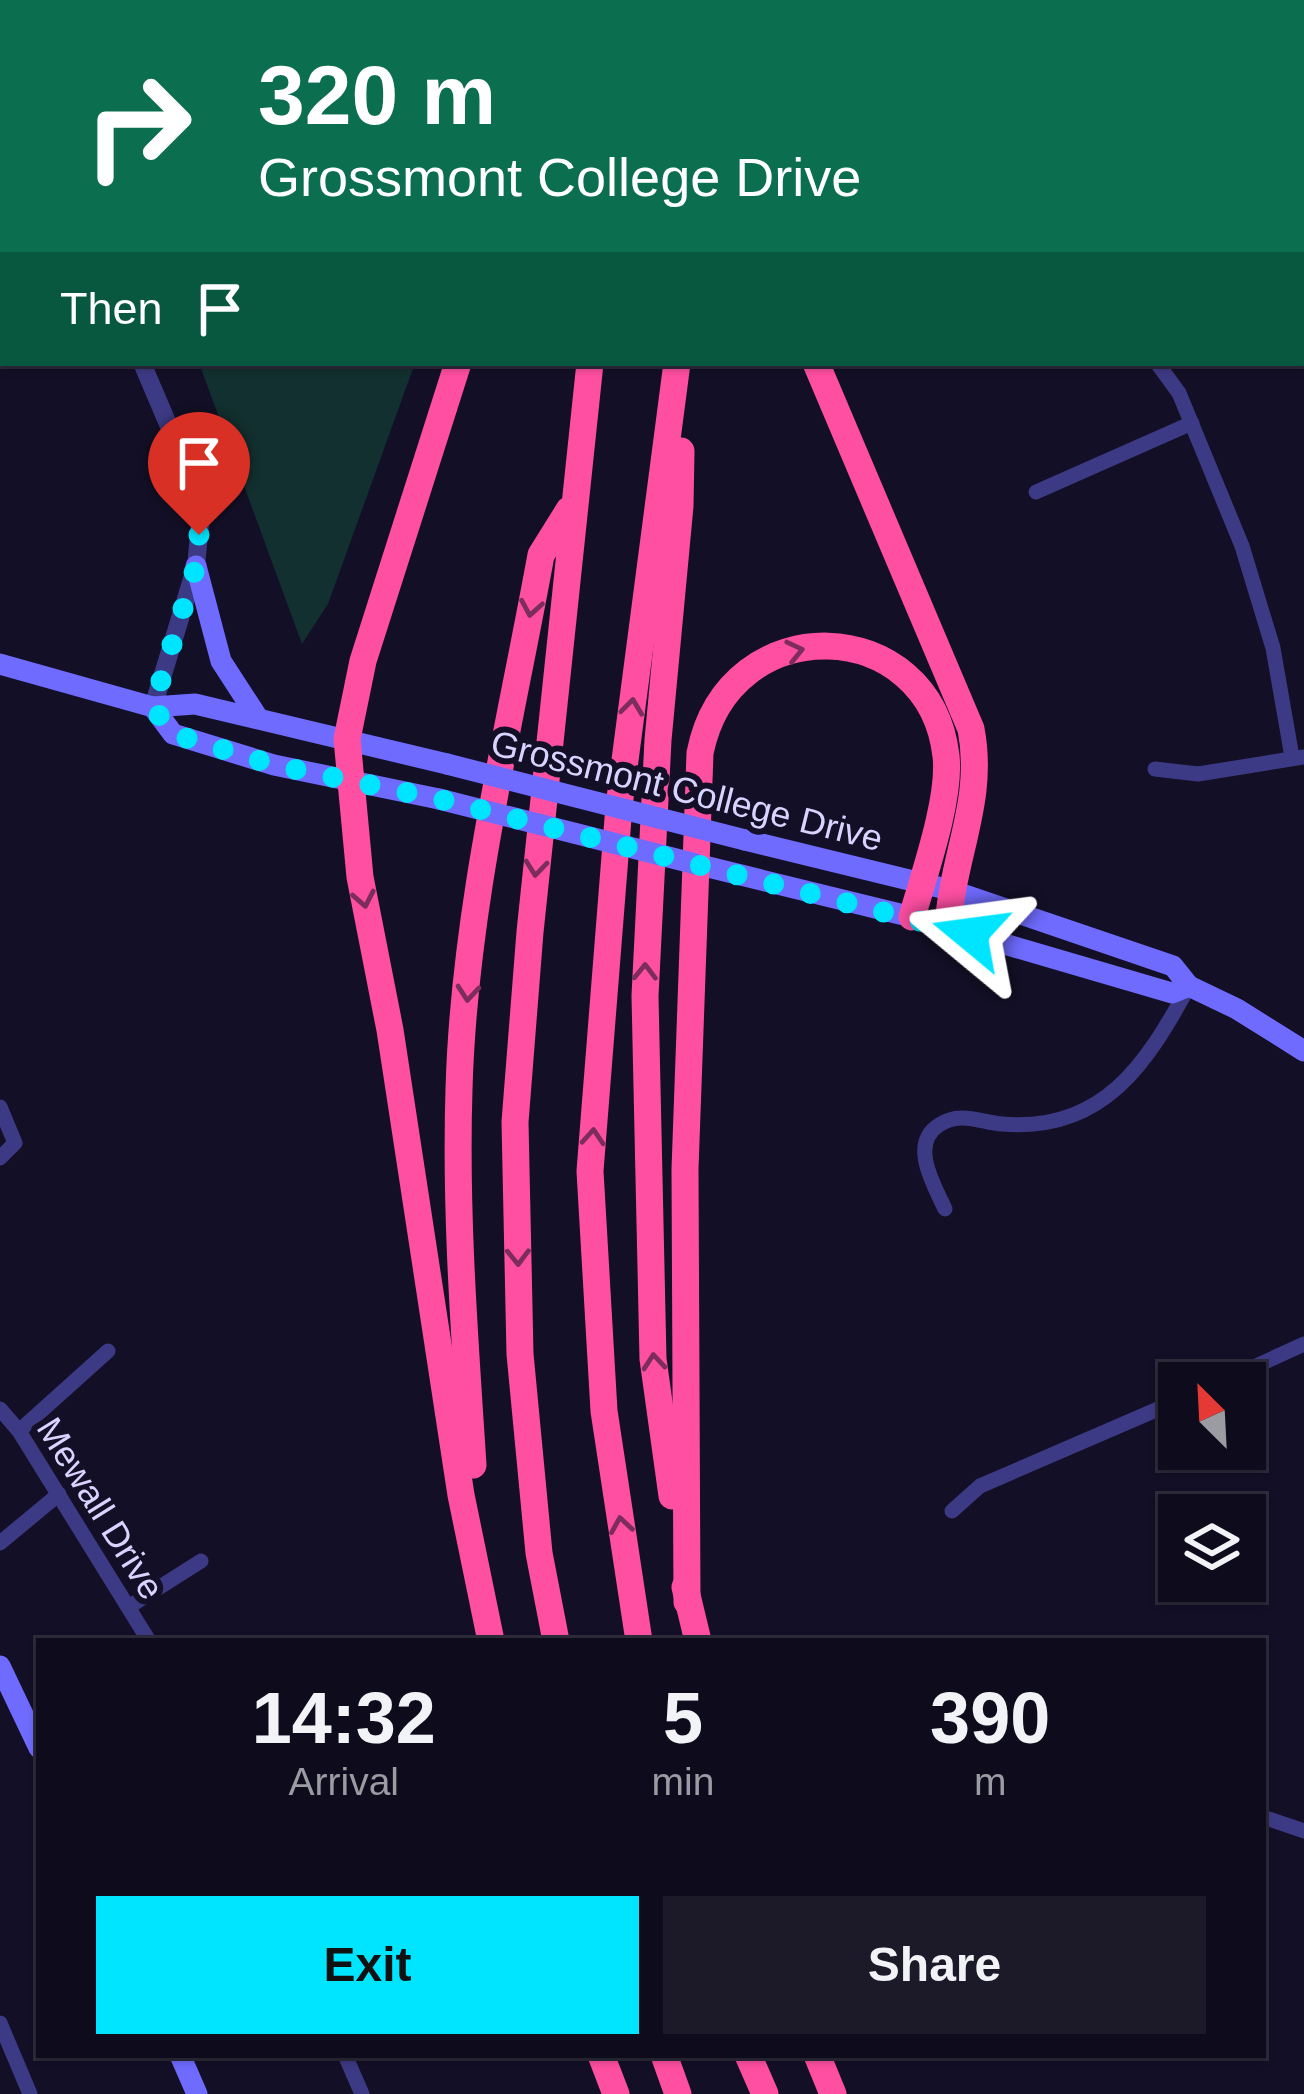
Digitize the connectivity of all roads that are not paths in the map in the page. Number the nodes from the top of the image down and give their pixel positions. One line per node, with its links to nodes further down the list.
1 (143, 366): 11 (street)
2 (457, 366): 15 (highway)
3 (590, 366): 10 (highway)
4 (680, 366): 39 (highway, one-way to 4)
5 (680, 366): 44 (highway, one-way to 5)
6 (816, 366): 20 (highway)
7 (1159, 366): 8 (street)
8 (1192, 423): 9 (street); 16 (street)
9 (1036, 492)
10 (574, 501): 38 (highway, one-way to 38); 43 (highway, one-way to 43)
11 (196, 566): 13 (street); 14 (main road)
12 (0, 664): 13 (main road, Grossmont College Drive)
13 (153, 707): 14 (main road, Grossmont College Drive); 18 (main road, Grossmont College Drive)
14 (258, 718): 15 (main road, Grossmont College Drive)
15 (346, 740): 18 (highway); 19 (main road, Grossmont College Drive, bridge)
16 (1298, 757): 17 (street)
17 (1155, 769)
18 (352, 783): 21 (main road, Grossmont College Drive, bridge); 38 (highway, one-way to 38)
19 (922, 883): 20 (main road, Grossmont College Drive); 21 (highway); 39 (highway, one-way to 19)
20 (950, 890): 22 (highway); 23 (main road, Grossmont College Drive)
21 (912, 917): 22 (main road, Grossmont College Drive)
22 (948, 928): 23 (main road, Grossmont College Drive)
23 (1190, 986): 24 (main road, Grossmont College Drive); 27 (street)
24 (1304, 1051)
25 (0, 1107): 26 (street)
26 (0, 1158)
27 (944, 1209)
28 (1304, 1344): 30 (street)
29 (108, 1351): 33 (street)
30 (1265, 1362)
31 (0, 1409): 33 (street, Mewall Drive)
32 (1158, 1409): 35 (street)
33 (19, 1430): 34 (street, Mewall Drive)
34 (59, 1494): 36 (street); 40 (street, Mewall Drive)
35 (952, 1510)
36 (0, 1544)
37 (201, 1562): 40 (street)
38 (482, 1598): 42 (highway)
39 (688, 1602): 45 (highway)
40 (130, 1606): 41 (street, Mewall Drive)
41 (147, 1638)
42 (490, 1638)
43 (555, 1638)
44 (639, 1638)
45 (697, 1638)
46 (0, 1666): 47 (main road)
47 (36, 1742)
48 (1266, 1818): 49 (street)
49 (1304, 1832)
50 (0, 2024): 57 (street)
51 (181, 2058): 58 (main road)
52 (346, 2058): 59 (street)
53 (602, 2058): 60 (highway)
54 (665, 2058): 61 (highway)
55 (749, 2058): 62 (highway)
56 (818, 2058): 63 (highway)
57 (31, 2094)
58 (197, 2094)
59 (362, 2094)
60 (616, 2094)
61 (678, 2094)
62 (765, 2094)
63 (833, 2094)

